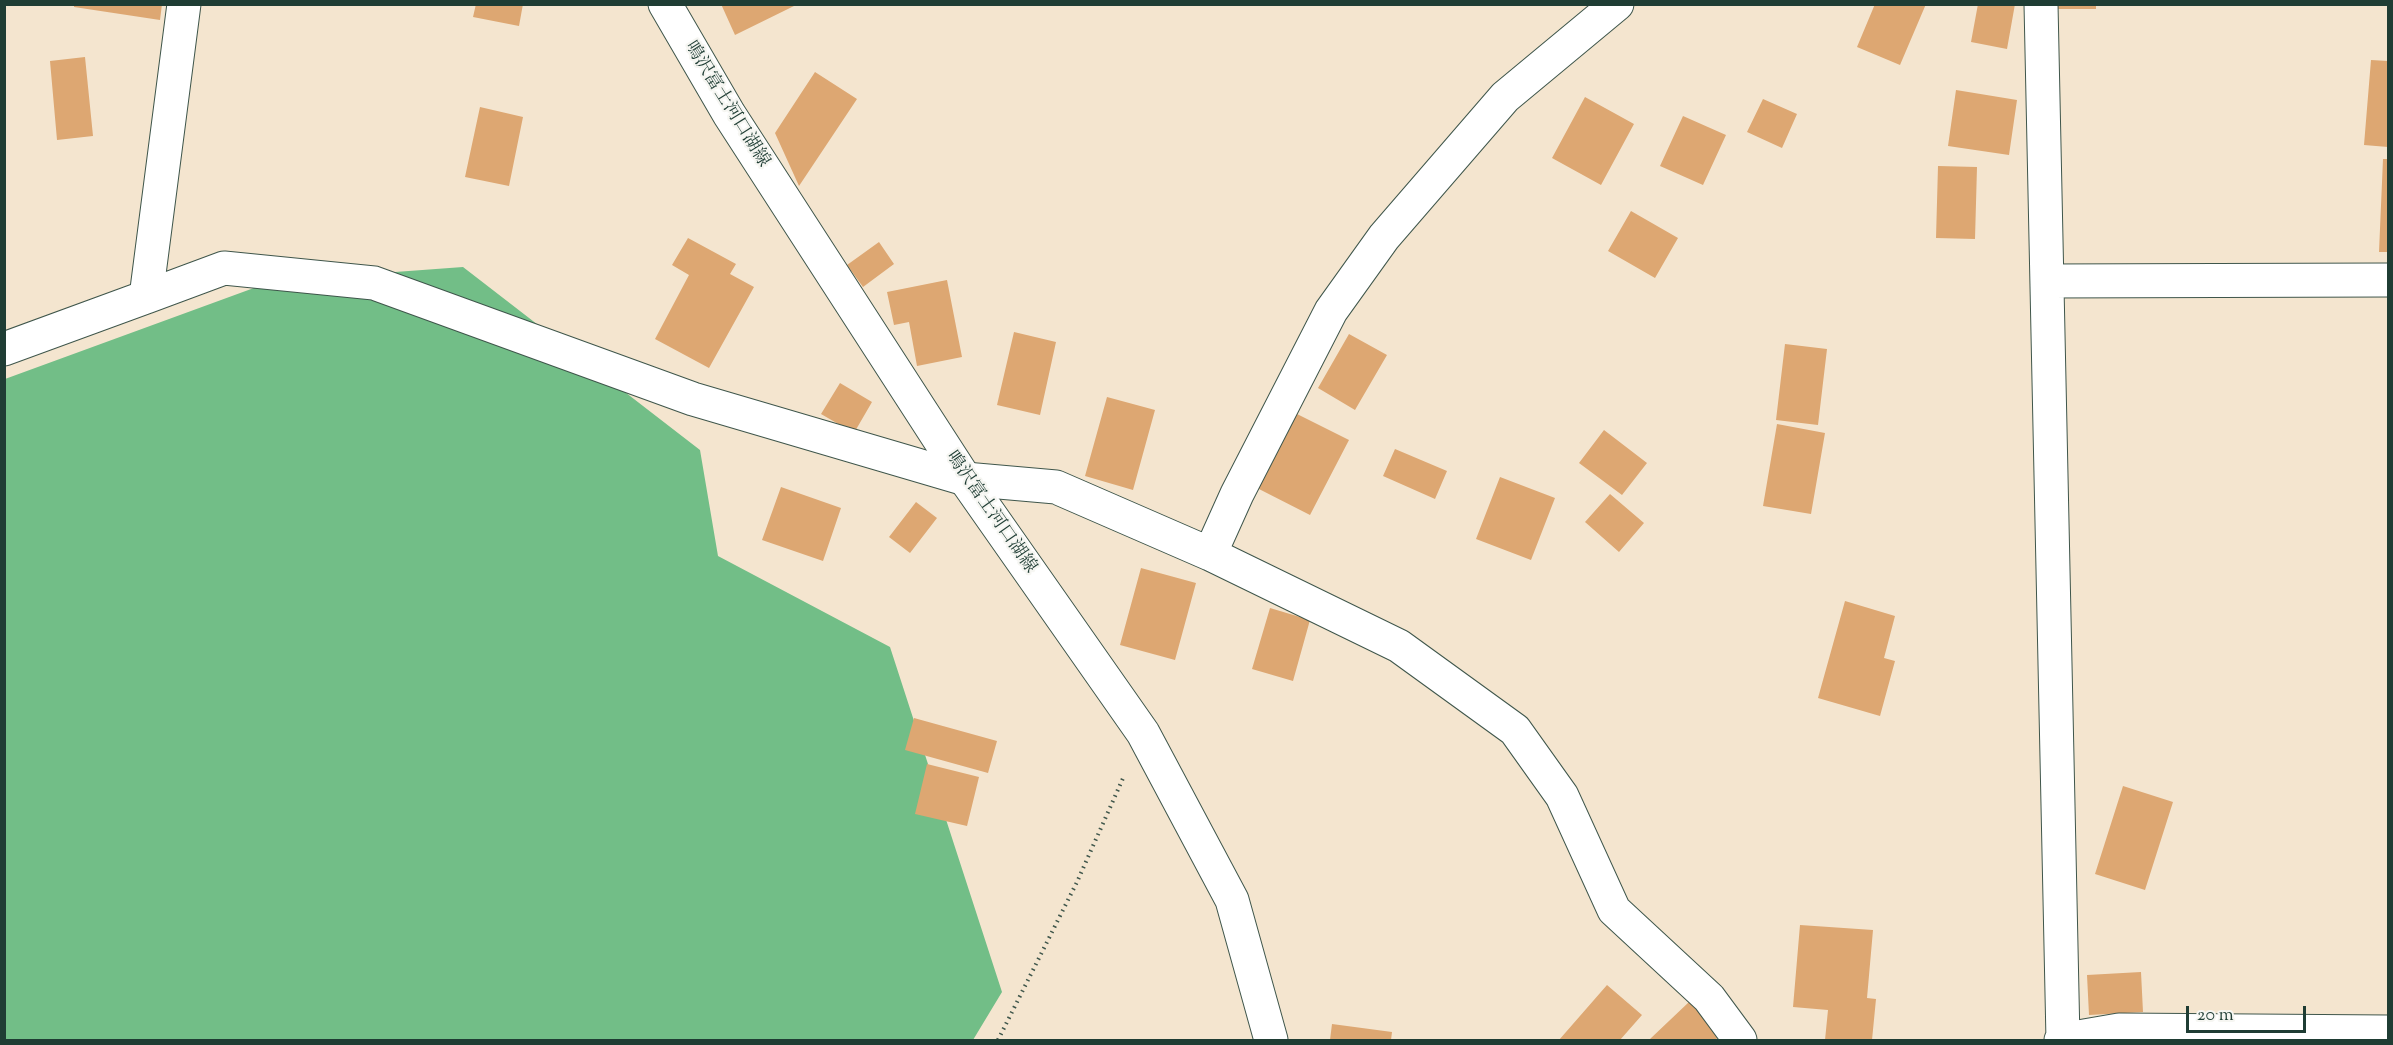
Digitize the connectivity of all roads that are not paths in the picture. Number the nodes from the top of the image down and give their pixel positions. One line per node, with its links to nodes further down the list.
1 (184, 4): 7 (street)
2 (665, 4): 9 (street, 鳴沢富士河口湖線)
3 (1617, 4): 10 (street)
4 (2041, 4): 6 (street)
5 (2388, 280): 6 (street)
6 (2047, 281): 12 (street)
7 (146, 297): 8 (street); 9 (street)
8 (4, 349)
9 (965, 479): 10 (street); 13 (street, 鳴沢富士河口湖線)
10 (1210, 554): 14 (street)
11 (2388, 1032): 12 (street)
12 (2063, 1040)
13 (1271, 1041)
14 (1740, 1041)

